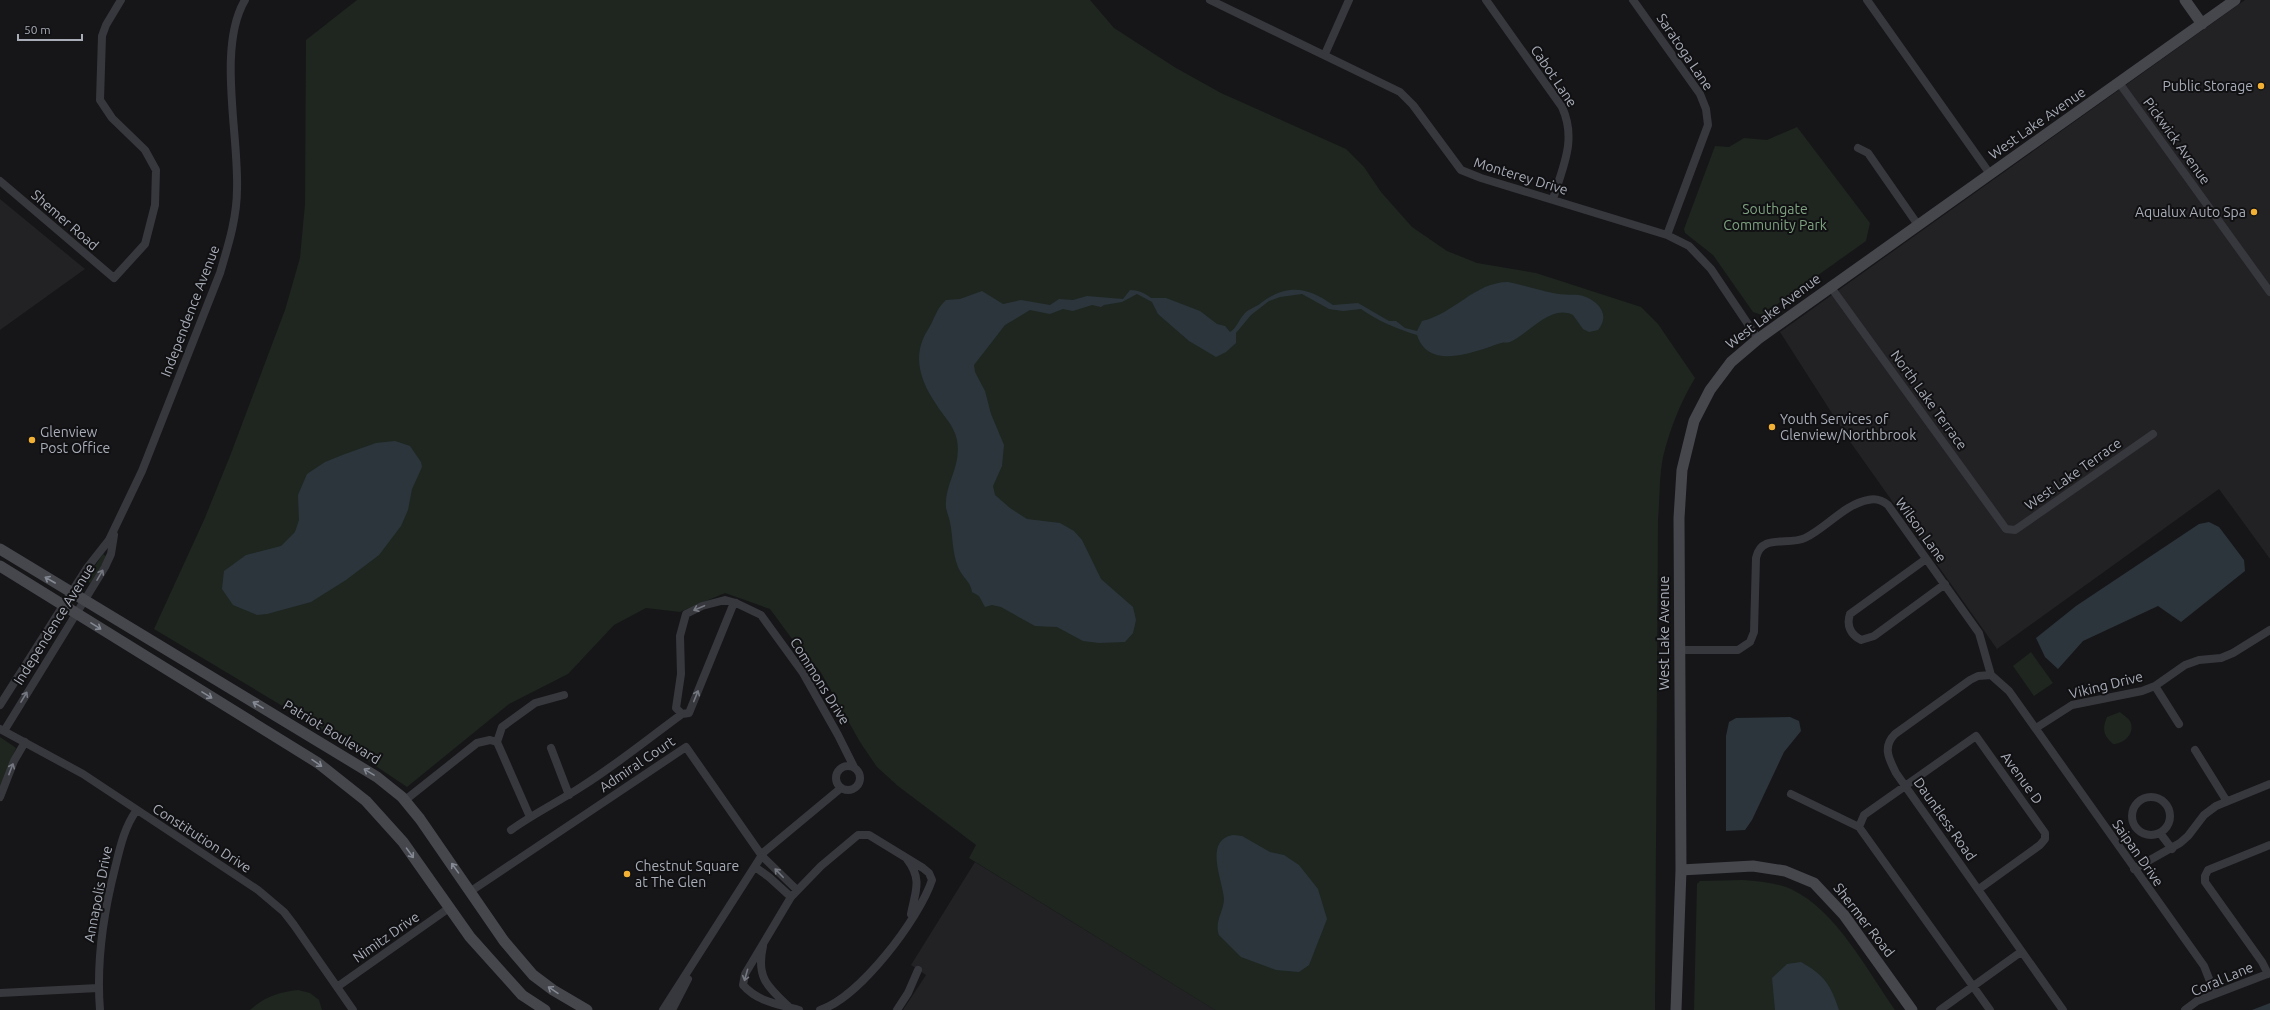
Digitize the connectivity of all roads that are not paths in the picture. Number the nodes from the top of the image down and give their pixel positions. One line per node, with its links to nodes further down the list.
1 (121, 0): 15 (street, Shemer Road)
2 (245, 0): 23 (street, Independence Avenue)
3 (1213, 0): 11 (street, Monterey Drive)
4 (1349, 0): 11 (street)
5 (1486, 0): 16 (street, Cabot Lane)
6 (1633, 0): 18 (street, Saratoga Lane)
7 (1867, 0): 14 (street)
8 (2185, 0): 10 (street)
9 (2236, 0): 10 (street, West Lake Avenue)
10 (2202, 24): 12 (street, West Lake Avenue)
11 (1325, 54): 16 (street, Monterey Drive)
12 (2120, 84): 14 (street, West Lake Avenue); 20 (street, Pickwick Avenue)
13 (1858, 148): 17 (street)
14 (1990, 174): 17 (street, West Lake Avenue)
15 (0, 181)
16 (1553, 199): 18 (street, Monterey Drive)
17 (1918, 225): 19 (street, West Lake Avenue)
18 (1667, 235): 21 (street, Monterey Drive)
19 (1830, 286): 21 (street, West Lake Avenue); 24 (street, North Lake Terrace)
20 (2270, 292)
21 (1758, 339): 35 (street, West Lake Avenue)
22 (2153, 434): 24 (street, West Lake Terrace)
23 (116, 527): 29 (street, Independence Avenue); 30 (street, Independence Avenue, one-way to 23)
24 (2006, 529)
25 (0, 549): 29 (street, Patriot Boulevard, one-way to 25)
26 (1926, 559): 28 (street, Wilson Lane); 28 (street); 35 (street, Wilson Lane)
27 (0, 566): 32 (street)
28 (1945, 584): 36 (street, Wilson Lane)
29 (72, 592): 30 (street, Patriot Boulevard); 32 (street, Independence Avenue)
30 (84, 599): 33 (street, Independence Avenue); 56 (street, Patriot Boulevard, one-way to 30)
31 (736, 603): 40 (street, one-way to 31); 40 (street, Commons Drive, one-way to 40); 48 (street, Commons Drive)
32 (63, 605): 33 (street); 39 (street, Independence Avenue)
33 (75, 613): 43 (street, Independence Avenue, one-way to 33); 73 (street, one-way to 73)
34 (2270, 630): 37 (street, Viking Drive)
35 (1679, 650): 68 (street, West Lake Avenue)
36 (1992, 675): 42 (street, Saipan Drive); 50 (street, Dauntless Road)
37 (2155, 686): 41 (street); 42 (street, Viking Drive)
38 (564, 695): 45 (street)
39 (0, 705)
40 (682, 714): 53 (street)
41 (2178, 724)
42 (2036, 728): 67 (street, Saipan Drive)
43 (2, 730): 44 (street, Constitution Drive)
44 (25, 742): 54 (street, one-way to 44); 57 (street, Constitution Drive)
45 (497, 742): 56 (street); 58 (street)
46 (551, 748): 53 (street)
47 (2194, 750): 55 (street)
48 (854, 767): 51 (street); 51 (street)
49 (2270, 784): 55 (street)
50 (1905, 786): 59 (street); 69 (street, Dauntless Road); 69 (street, Avenue D)
51 (842, 788): 65 (street)
52 (1792, 794): 59 (street)
53 (569, 795): 58 (street)
54 (0, 797)
55 (2226, 800): 63 (street)
56 (404, 801): 71 (street, Patriot Boulevard, one-way to 56)
57 (136, 810): 80 (street, Constitution Drive); 82 (street, Annapolis Drive)
58 (530, 816): 60 (street)
59 (1859, 827): 81 (street)
60 (511, 830)
61 (2160, 833): 61 (street); 63 (street)
62 (2270, 845): 79 (street)
63 (2172, 849): 67 (street)
64 (904, 855): 70 (street); 74 (street); 74 (street)
65 (762, 856): 66 (street); 70 (street, Admiral Court, one-way to 65); 71 (street, Admiral Court)
66 (755, 867): 72 (street); 76 (street)
67 (2134, 869): 84 (street, Saipan Drive)
68 (1681, 870): 95 (street, West Lake Avenue); 96 (street, Shermer Road)
69 (1979, 889): 77 (street, Dauntless Road)
70 (798, 890): 72 (street)
71 (471, 891): 89 (street, Patriot Boulevard, one-way to 71)
72 (790, 897): 75 (street)
73 (449, 908): 80 (street, Nimitz Drive); 88 (street)
74 (910, 919): 93 (street)
75 (765, 942): 85 (street); 85 (street, one-way to 85)
76 (704, 949): 90 (street); 91 (street)
77 (2023, 954): 81 (street); 99 (street, Dauntless Road)
78 (918, 970): 94 (street)
79 (2269, 973): 84 (street, Coral Lane)
80 (337, 986): 87 (street, Constitution Drive)
81 (1973, 986): 97 (street); 98 (street)
82 (98, 988): 83 (street); 86 (street, Annapolis Drive)
83 (0, 993)
84 (2215, 994): 100 (street, Coral Lane)
85 (788, 1007): 92 (street)
86 (100, 1010)
87 (353, 1010)
88 (545, 1010)
89 (587, 1010)
90 (663, 1010)
91 (672, 1010)
92 (799, 1010)
93 (820, 1010)
94 (897, 1010)
95 (1676, 1010)
96 (1912, 1010)
97 (1940, 1010)
98 (1990, 1010)
99 (2063, 1010)
100 (2184, 1010)

